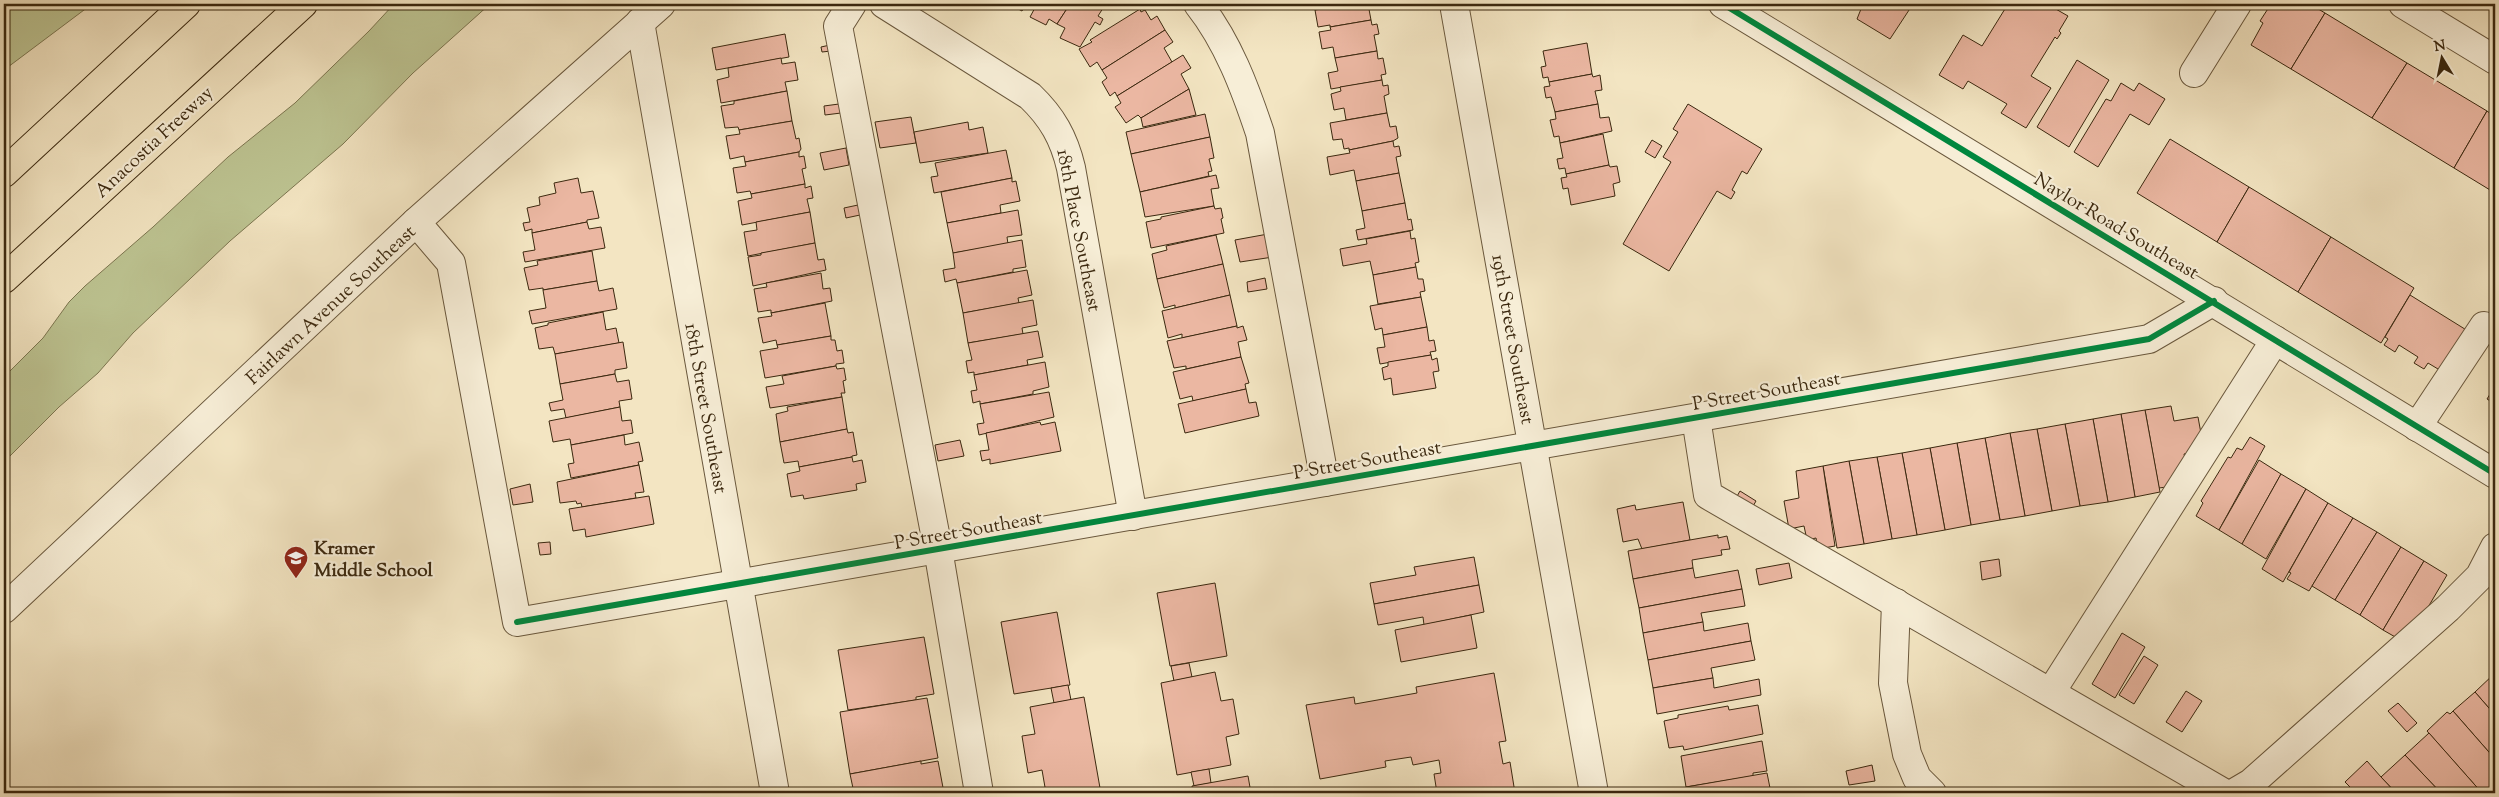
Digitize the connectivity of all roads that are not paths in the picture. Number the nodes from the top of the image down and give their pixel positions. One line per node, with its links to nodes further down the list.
1 (186, 4): 14 (highway)
2 (303, 4): 16 (highway, Anacostia Freeway)
3 (660, 4): 11 (street, Fairlawn Avenue Southeast)
4 (852, 4): 27 (street)
5 (884, 4): 25 (street, 18th Place Southeast)
6 (1198, 4): 24 (street)
7 (1454, 4): 22 (street, 19th Street Southeast)
8 (1723, 4): 17 (street, Naylor Road Southeast)
9 (2237, 4): 13 (street)
10 (2403, 4): 12 (street)
11 (640, 22): 15 (street, Fairlawn Avenue Southeast); 28 (street, 18th Street Southeast)
12 (2495, 60)
13 (2194, 72)
14 (4, 173)
15 (416, 222): 28 (street, P Street Southeast); 30 (street, Fairlawn Avenue Southeast)
16 (4, 279)
17 (2214, 302): 19 (street, Naylor Road Southeast); 20 (street, P Street Southeast)
18 (2484, 326): 21 (street)
19 (2275, 340): 21 (street, Naylor Road Southeast); 31 (street)
20 (1696, 418): 22 (street, P Street Southeast); 29 (street)
21 (2417, 427): 23 (street, Naylor Road Southeast)
22 (1532, 446): 24 (street, P Street Southeast); 34 (street, 19th Street Southeast)
23 (2495, 474)
24 (1325, 482): 25 (street, P Street Southeast)
25 (1132, 516): 27 (street, P Street Southeast)
26 (2495, 547): 37 (street)
27 (938, 549): 28 (street, P Street Southeast); 33 (street)
28 (738, 584): 32 (street, 18th Street Southeast)
29 (1896, 603): 31 (street); 35 (street)
30 (4, 609)
31 (2051, 692): 36 (street)
32 (775, 793)
33 (979, 793)
34 (1594, 793)
35 (1932, 793)
36 (2224, 793)
37 (2234, 793)

